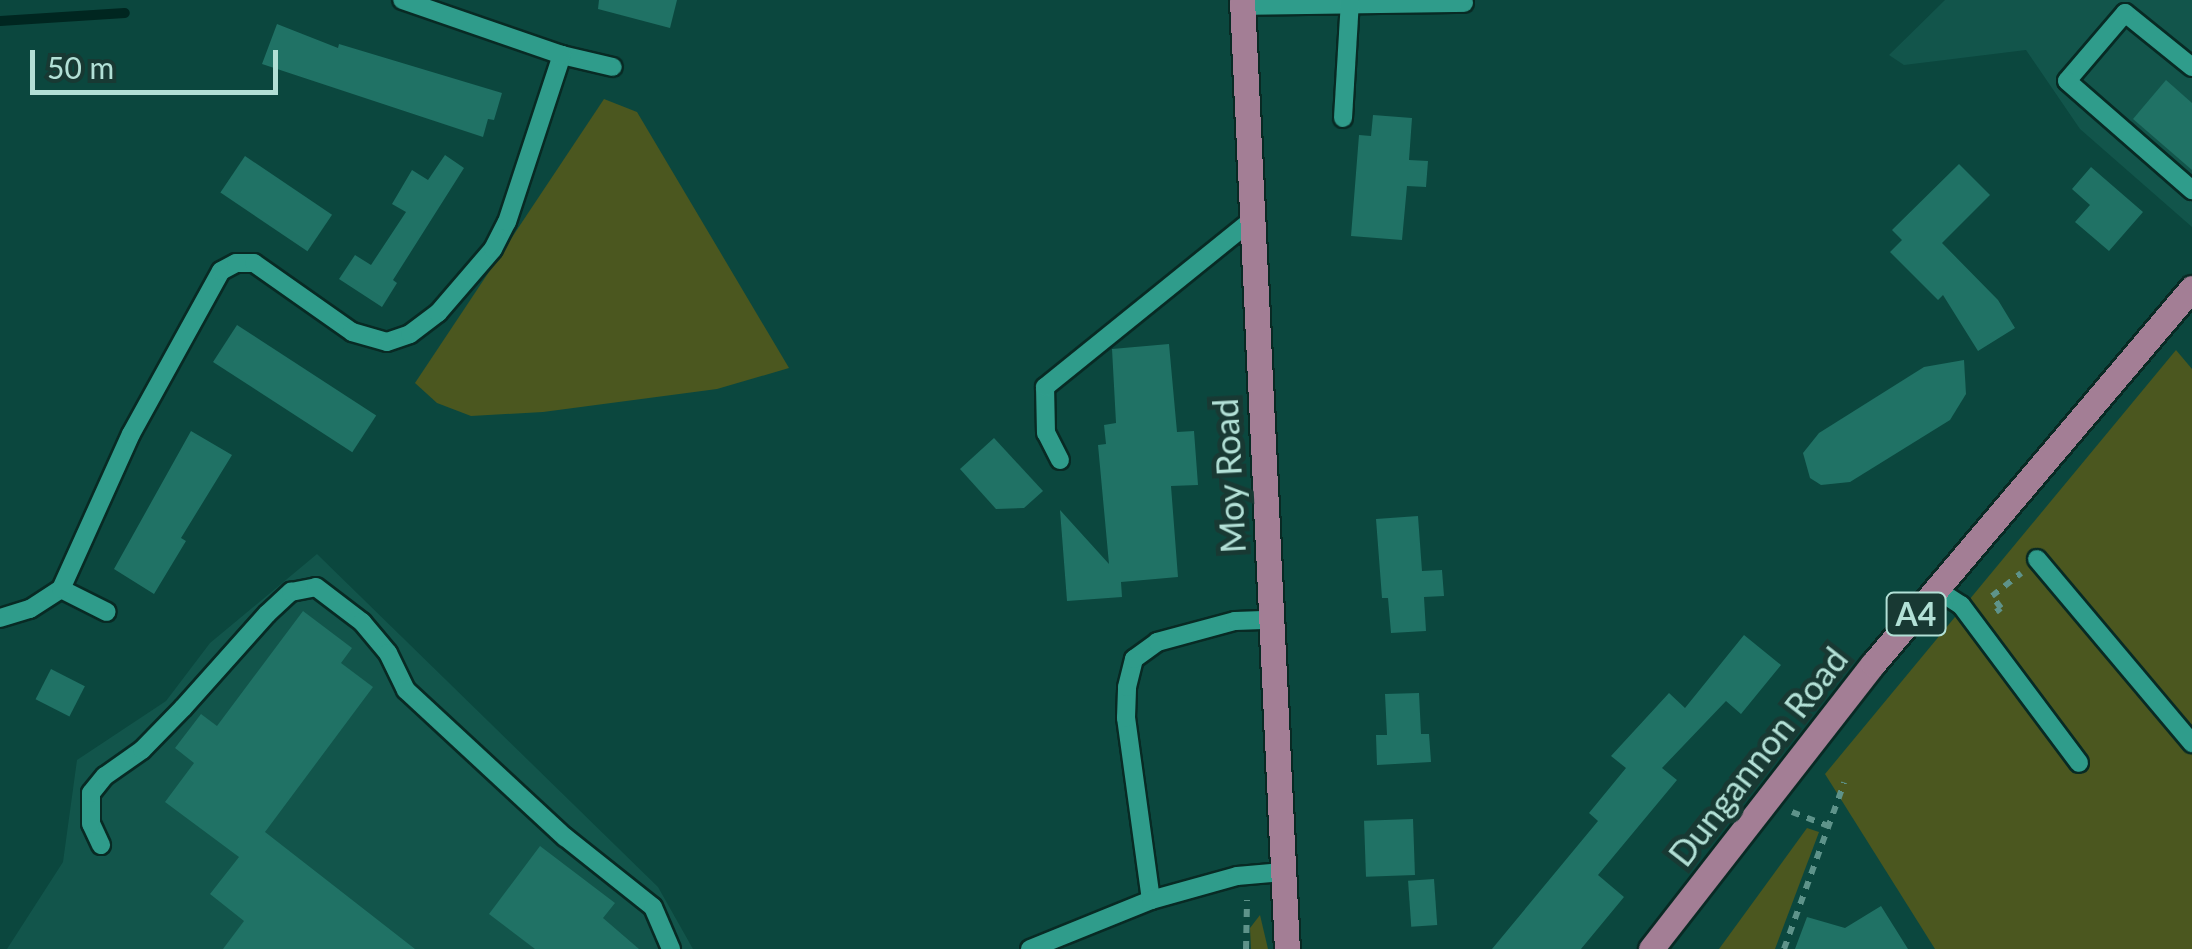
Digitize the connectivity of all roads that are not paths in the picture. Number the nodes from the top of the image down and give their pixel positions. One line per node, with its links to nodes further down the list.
1 (402, 0): 2 (street)
2 (429, 3): 7 (street)
3 (1242, 3): 4 (street); 12 (main road, Moy Road)
4 (1350, 3): 5 (street); 10 (street)
5 (1464, 3)
6 (2119, 6): 9 (street); 11 (street)
7 (562, 55): 8 (street); 16 (street)
8 (612, 66)
9 (2192, 67)
10 (1343, 118)
11 (2192, 190)
12 (1252, 220): 14 (street); 20 (main road, Moy Road)
13 (2192, 288): 17 (main road, Dungannon Road / A4)
14 (1060, 460)
15 (2037, 559): 21 (street)
16 (62, 589): 18 (street); 19 (street)
17 (1936, 589): 22 (street); 29 (main road, Dungannon Road / A4)
18 (107, 612)
19 (0, 618)
20 (1270, 620): 24 (main road, Moy Road); 25 (street)
21 (2192, 743)
22 (2079, 764)
23 (101, 845): 26 (street)
24 (1284, 872): 25 (street); 28 (main road, Moy Road)
25 (1151, 900): 27 (street)
26 (671, 949)
27 (1030, 949)
28 (1287, 949)
29 (1651, 949)

